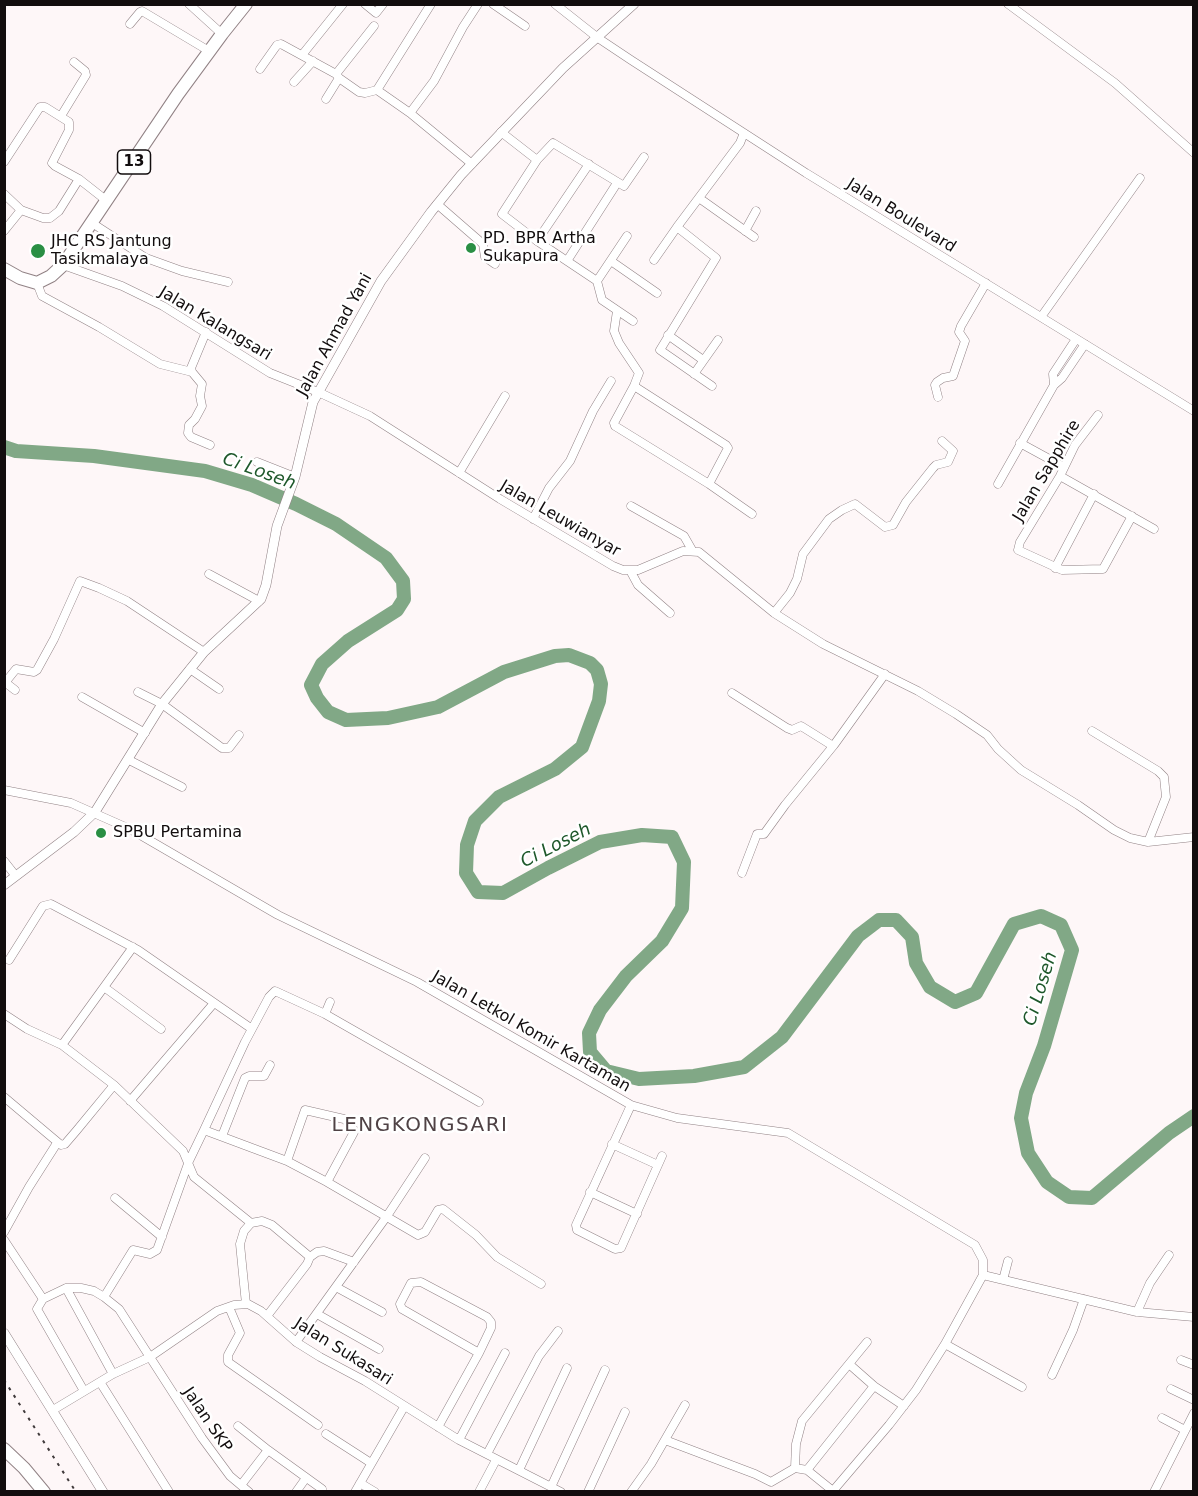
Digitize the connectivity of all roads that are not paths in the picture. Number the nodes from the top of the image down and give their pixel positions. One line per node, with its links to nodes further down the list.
1 (189, 4): 15 (street)
2 (246, 4): 15 (main road, 13)
3 (343, 4): 18 (street)
4 (365, 4): 5 (street)
5 (383, 4)
6 (431, 4): 24 (street)
7 (478, 4): 26 (street)
8 (493, 4): 14 (street)
9 (555, 4): 16 (street, Jalan Boulevard)
10 (634, 4): 16 (street, Jalan Ahmad Yani)
11 (1008, 4): 30 (street)
12 (130, 24): 17 (street)
13 (374, 26): 22 (street)
14 (525, 26)
15 (222, 34): 17 (main road, 13)
16 (598, 38): 28 (street, Jalan Ahmad Yani); 29 (street, Jalan Boulevard)
17 (210, 51): 41 (main road, 13)
18 (302, 55): 19 (street); 21 (street)
19 (313, 61): 22 (street); 23 (street)
20 (74, 62): 27 (street)
21 (260, 69)
22 (338, 76): 24 (street); 25 (street)
23 (294, 82)
24 (377, 90): 26 (street)
25 (326, 99)
26 (410, 113): 34 (street)
27 (62, 116): 33 (street); 37 (street)
28 (501, 132): 32 (street); 34 (street, Jalan Ahmad Yani)
29 (744, 134): 40 (street); 61 (street, Jalan Boulevard)
30 (1194, 153)
31 (644, 157): 38 (street)
32 (537, 160): 35 (street); 51 (street)
33 (4, 162)
34 (472, 164): 42 (street, Jalan Ahmad Yani)
35 (589, 164): 38 (street); 51 (street)
36 (1140, 178): 64 (street)
37 (79, 179): 41 (street); 43 (street)
38 (617, 183): 52 (street)
39 (4, 194): 43 (street)
40 (699, 198): 46 (street); 48 (street)
41 (107, 201): 45 (main road, 13)
42 (436, 204): 55 (street); 78 (street, Jalan Ahmad Yani)
43 (21, 210): 47 (street)
44 (756, 212): 48 (street)
45 (92, 223): 56 (main road, 13); 59 (street)
46 (677, 227): 54 (street); 67 (street)
47 (4, 231)
48 (745, 231): 50 (street)
49 (627, 236): 53 (street)
50 (754, 237)
51 (537, 241): 52 (street)
52 (567, 261): 58 (street)
53 (610, 261): 58 (street); 62 (street)
54 (654, 261)
55 (495, 264)
56 (63, 265): 60 (main road, 13); 66 (street, Jalan Kalangsari)
57 (4, 268): 60 (main road)
58 (597, 281): 63 (street)
59 (228, 282)
60 (37, 283): 72 (street)
61 (986, 284): 64 (street, Jalan Boulevard); 80 (street)
62 (657, 293)
63 (616, 311): 65 (street); 76 (street)
64 (1041, 317): 68 (street, Jalan Boulevard)
65 (633, 321)
66 (206, 332): 72 (street); 78 (street, Jalan Kalangsari)
67 (668, 335): 71 (street); 73 (street)
68 (1076, 339): 70 (street, Jalan Boulevard); 75 (street)
69 (717, 340): 71 (street)
70 (1085, 344): 75 (street); 81 (street, Jalan Boulevard)
71 (703, 360): 73 (street)
72 (192, 372): 85 (street)
73 (694, 374): 77 (street)
74 (611, 381): 97 (street)
75 (1054, 385): 84 (street)
76 (634, 386): 91 (street); 91 (street)
77 (712, 386)
78 (318, 392): 88 (street, Jalan Leuwianyar); 90 (street, Jalan Ahmad Yani)
79 (505, 396): 88 (street)
80 (938, 397)
81 (1194, 411)
82 (1098, 415): 87 (street, Jalan Sapphire)
83 (942, 441): 105 (street)
84 (1020, 443): 87 (street); 92 (street)
85 (210, 445)
86 (257, 462): 90 (street)
87 (1064, 468): 89 (street, Jalan Sapphire)
88 (459, 474): 97 (street, Jalan Leuwianyar)
89 (1060, 476): 93 (street); 100 (street, Jalan Sapphire)
90 (295, 477): 103 (street, Jalan Ahmad Yani)
91 (709, 484): 95 (street)
92 (998, 484)
93 (1094, 494): 96 (street); 100 (street)
94 (632, 507): 99 (street)
95 (752, 514)
96 (1132, 516): 98 (street); 100 (street)
97 (533, 519): 101 (street, Jalan Leuwianyar)
98 (1154, 529)
99 (692, 550): 101 (street, Jalan Leuwianyar); 105 (street)
100 (1056, 568)
101 (631, 572): 104 (street)
102 (209, 574): 103 (street)
103 (260, 601): 106 (street)
104 (670, 613)
105 (774, 613): 108 (street)
106 (204, 652): 107 (street); 109 (street)
107 (190, 669): 110 (street); 115 (street)
108 (885, 674): 119 (street); 125 (street)
109 (5, 684): 111 (street)
110 (219, 689)
111 (15, 690)
112 (138, 692): 115 (street)
113 (732, 693): 119 (street)
114 (82, 697): 117 (street)
115 (162, 704): 117 (street); 118 (street)
116 (1092, 731): 125 (street)
117 (145, 733): 120 (street)
118 (239, 735)
119 (833, 746): 127 (street)
120 (129, 760): 121 (street); 123 (street)
121 (182, 787)
122 (4, 790): 123 (street, Jalan Letkol Komir Kartaman)
123 (95, 812): 128 (street); 145 (street, Jalan Letkol Komir Kartaman)
124 (1194, 837): 125 (street)
125 (1148, 842)
126 (4, 861): 128 (street)
127 (742, 873)
128 (15, 875): 129 (street)
129 (4, 885)
130 (132, 947): 131 (street); 132 (street); 134 (street)
131 (9, 960)
132 (105, 987): 137 (street); 139 (street)
133 (330, 1002): 136 (street)
134 (214, 1003): 138 (street); 143 (street)
135 (4, 1014): 139 (street)
136 (325, 1014): 138 (street); 144 (street)
137 (161, 1029)
138 (252, 1029): 146 (street)
139 (62, 1045): 141 (street)
140 (270, 1065): 147 (street)
141 (114, 1085): 143 (street); 148 (street)
142 (4, 1097): 148 (street)
143 (129, 1101): 152 (street)
144 (479, 1102)
145 (631, 1105): 149 (street); 168 (street, Jalan Letkol Komir Kartaman)
146 (204, 1130): 147 (street); 152 (street)
147 (222, 1136): 153 (street)
148 (57, 1143): 161 (street)
149 (612, 1144): 154 (street); 156 (street)
150 (662, 1156): 154 (street)
151 (425, 1158): 159 (street)
152 (189, 1161): 160 (street); 162 (street)
153 (287, 1161): 155 (street); 155 (street)
154 (658, 1165): 158 (street)
155 (327, 1182): 159 (street)
156 (590, 1192): 158 (street); 158 (street)
157 (115, 1198): 162 (street)
158 (637, 1214)
159 (387, 1216): 167 (street); 170 (street)
160 (251, 1223): 165 (street); 176 (street)
161 (4, 1232)
162 (162, 1237): 173 (street)
163 (4, 1240): 174 (street)
164 (1169, 1255): 179 (street)
165 (310, 1257): 167 (street); 181 (street)
166 (1008, 1261): 169 (street)
167 (354, 1262): 171 (street)
168 (983, 1275): 169 (street); 187 (street)
169 (1003, 1280): 175 (street)
170 (541, 1284)
171 (336, 1287): 178 (street); 180 (street)
172 (66, 1288): 173 (street); 174 (street); 197 (street)
173 (104, 1297): 191 (street, Jalan SKP)
174 (43, 1299): 203 (street)
175 (1084, 1299): 179 (street); 198 (street)
176 (246, 1304): 177 (street); 181 (street, Jalan Sukasari)
177 (229, 1307): 191 (street); 212 (street)
178 (382, 1312)
179 (1137, 1312): 182 (street)
180 (317, 1314): 185 (street); 188 (street)
181 (267, 1316): 185 (street, Jalan Sukasari)
182 (1194, 1317)
183 (558, 1331): 221 (street)
184 (4, 1333): 208 (street)
185 (296, 1342): 207 (street, Jalan Sukasari)
186 (867, 1342): 193 (street)
187 (945, 1344): 201 (street); 206 (street)
188 (379, 1348)
189 (479, 1353): 189 (street); 214 (street)
190 (505, 1353): 217 (street)
191 (150, 1357): 197 (street); 229 (street, Jalan SKP)
192 (1181, 1360): 194 (street)
193 (849, 1364): 200 (street); 224 (street)
194 (1194, 1365)
195 (567, 1368): 225 (street)
196 (605, 1370): 230 (street)
197 (113, 1374): 199 (street)
198 (1052, 1375)
199 (100, 1382): 203 (street); 234 (street)
200 (874, 1386): 206 (street); 226 (street)
201 (1022, 1387)
202 (1171, 1389): 204 (street)
203 (84, 1391): 208 (street)
204 (1194, 1400)
205 (685, 1405): 218 (street)
206 (904, 1406): 243 (street)
207 (404, 1407): 214 (street, Jalan Sukasari); 223 (street)
208 (53, 1410): 233 (street)
209 (625, 1412): 241 (street)
210 (1194, 1413): 215 (street)
211 (1162, 1418): 215 (street)
212 (318, 1425)
213 (238, 1426): 220 (street)
214 (438, 1427): 217 (street, Jalan Sukasari)
215 (1185, 1430): 244 (street)
216 (326, 1434): 223 (street)
217 (459, 1440): 221 (street, Jalan Sukasari)
218 (665, 1440): 224 (street); 242 (street)
219 (4, 1449): 232 (main road)
220 (268, 1450): 227 (street); 229 (street)
221 (487, 1454): 222 (street, Jalan Sukasari)
222 (496, 1460): 225 (street, Jalan Sukasari); 239 (street)
223 (370, 1463): 228 (street)
224 (795, 1468): 226 (street)
225 (519, 1470): 230 (street, Jalan Sukasari)
226 (807, 1470): 243 (street)
227 (306, 1478): 231 (street); 236 (street)
228 (360, 1483): 237 (street); 238 (street)
229 (241, 1485): 235 (street, Jalan SKP)
230 (551, 1487): 240 (street, Jalan Sukasari)
231 (322, 1489)
232 (44, 1491)
233 (103, 1491)
234 (170, 1491)
235 (249, 1491)
236 (296, 1491)
237 (355, 1491)
238 (375, 1491)
239 (479, 1491)
240 (561, 1491)
241 (588, 1491)
242 (631, 1491)
243 (833, 1491)
244 (1154, 1491)

